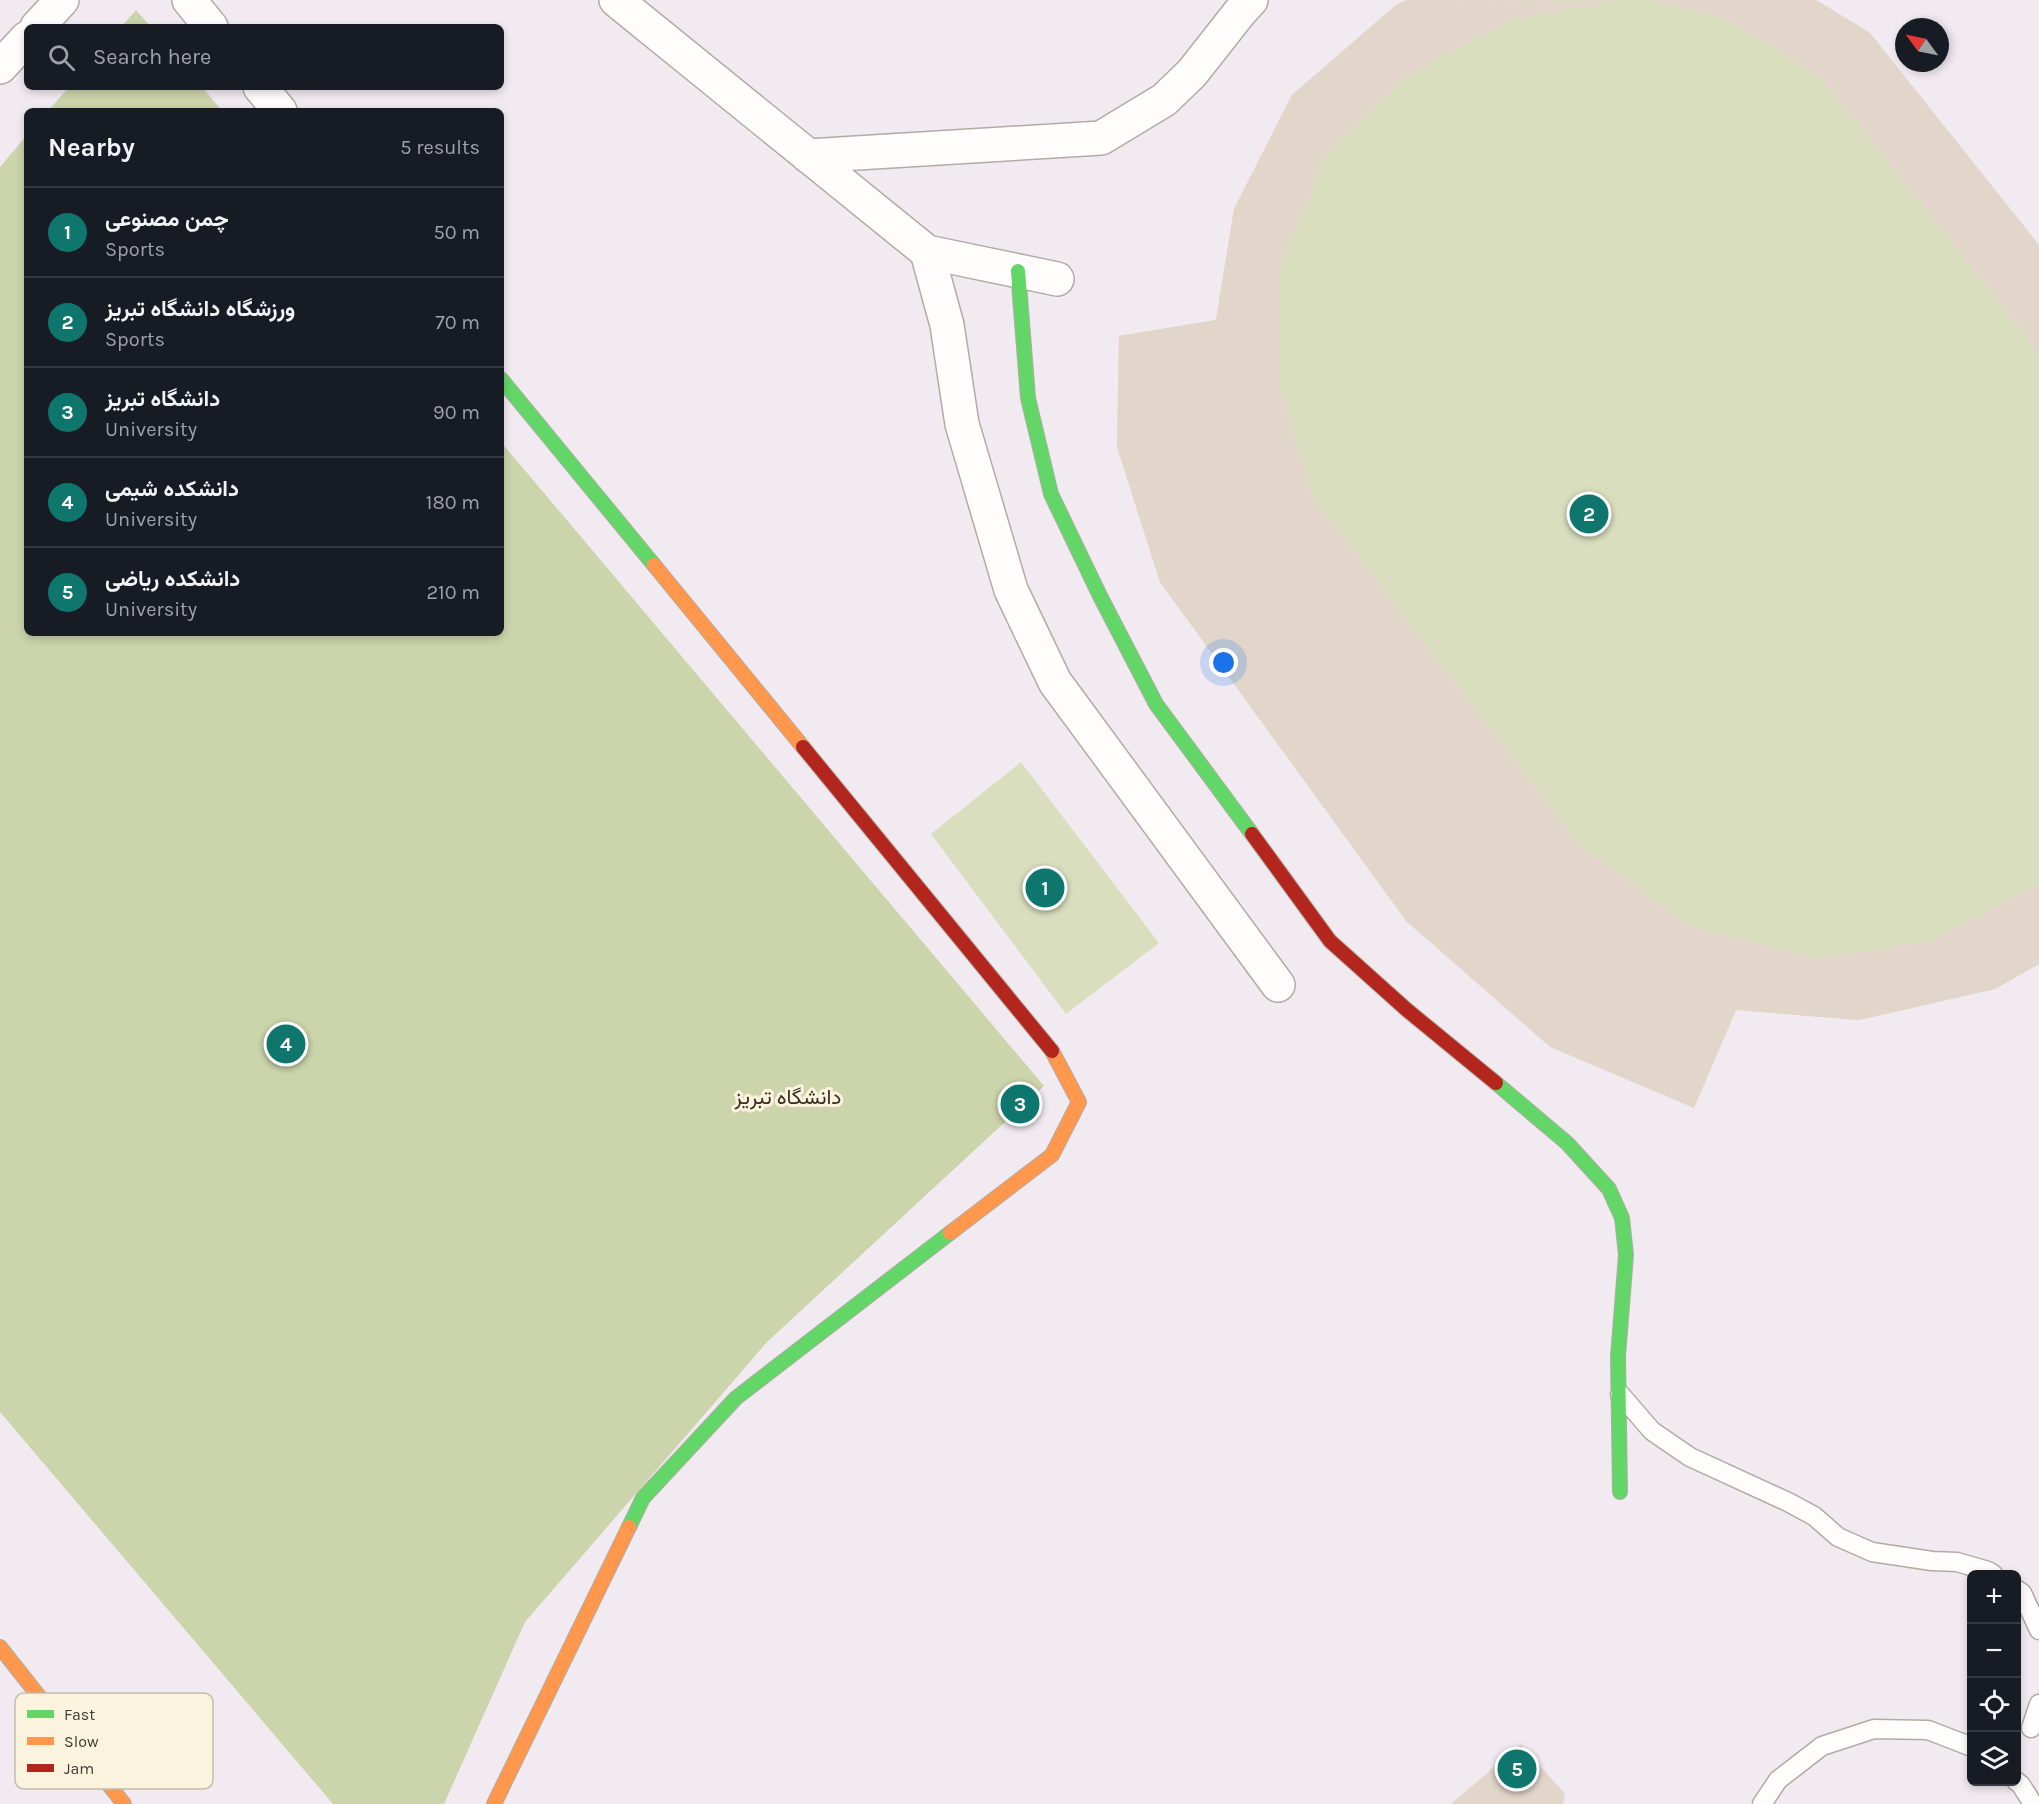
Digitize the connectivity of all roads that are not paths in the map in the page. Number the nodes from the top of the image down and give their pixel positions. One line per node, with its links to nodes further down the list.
1 (62, 0): 5 (street)
2 (189, 0): 6 (street)
3 (616, 0): 11 (street)
4 (1251, 0): 11 (street)
5 (40, 24)
6 (209, 24)
7 (24, 41): 8 (street)
8 (0, 67)
9 (262, 90): 10 (street)
10 (278, 108)
11 (808, 156): 12 (street)
12 (927, 252): 13 (street); 16 (street)
13 (1018, 271): 14 (street); 17 (street)
14 (1057, 279)
15 (504, 383): 30 (street)
16 (1278, 985)
17 (1619, 1393): 18 (street); 19 (lane)
18 (1620, 1492)
19 (1985, 1570)
20 (2021, 1592): 21 (lane)
21 (2039, 1630)
22 (0, 1647): 23 (street)
23 (36, 1693)
24 (2039, 1704): 25 (lane)
25 (2029, 1729)
26 (1967, 1745): 31 (lane)
27 (2021, 1785): 32 (lane)
28 (112, 1789): 29 (street)
29 (124, 1804)
30 (494, 1804)
31 (1762, 1804)
32 (2033, 1804)

